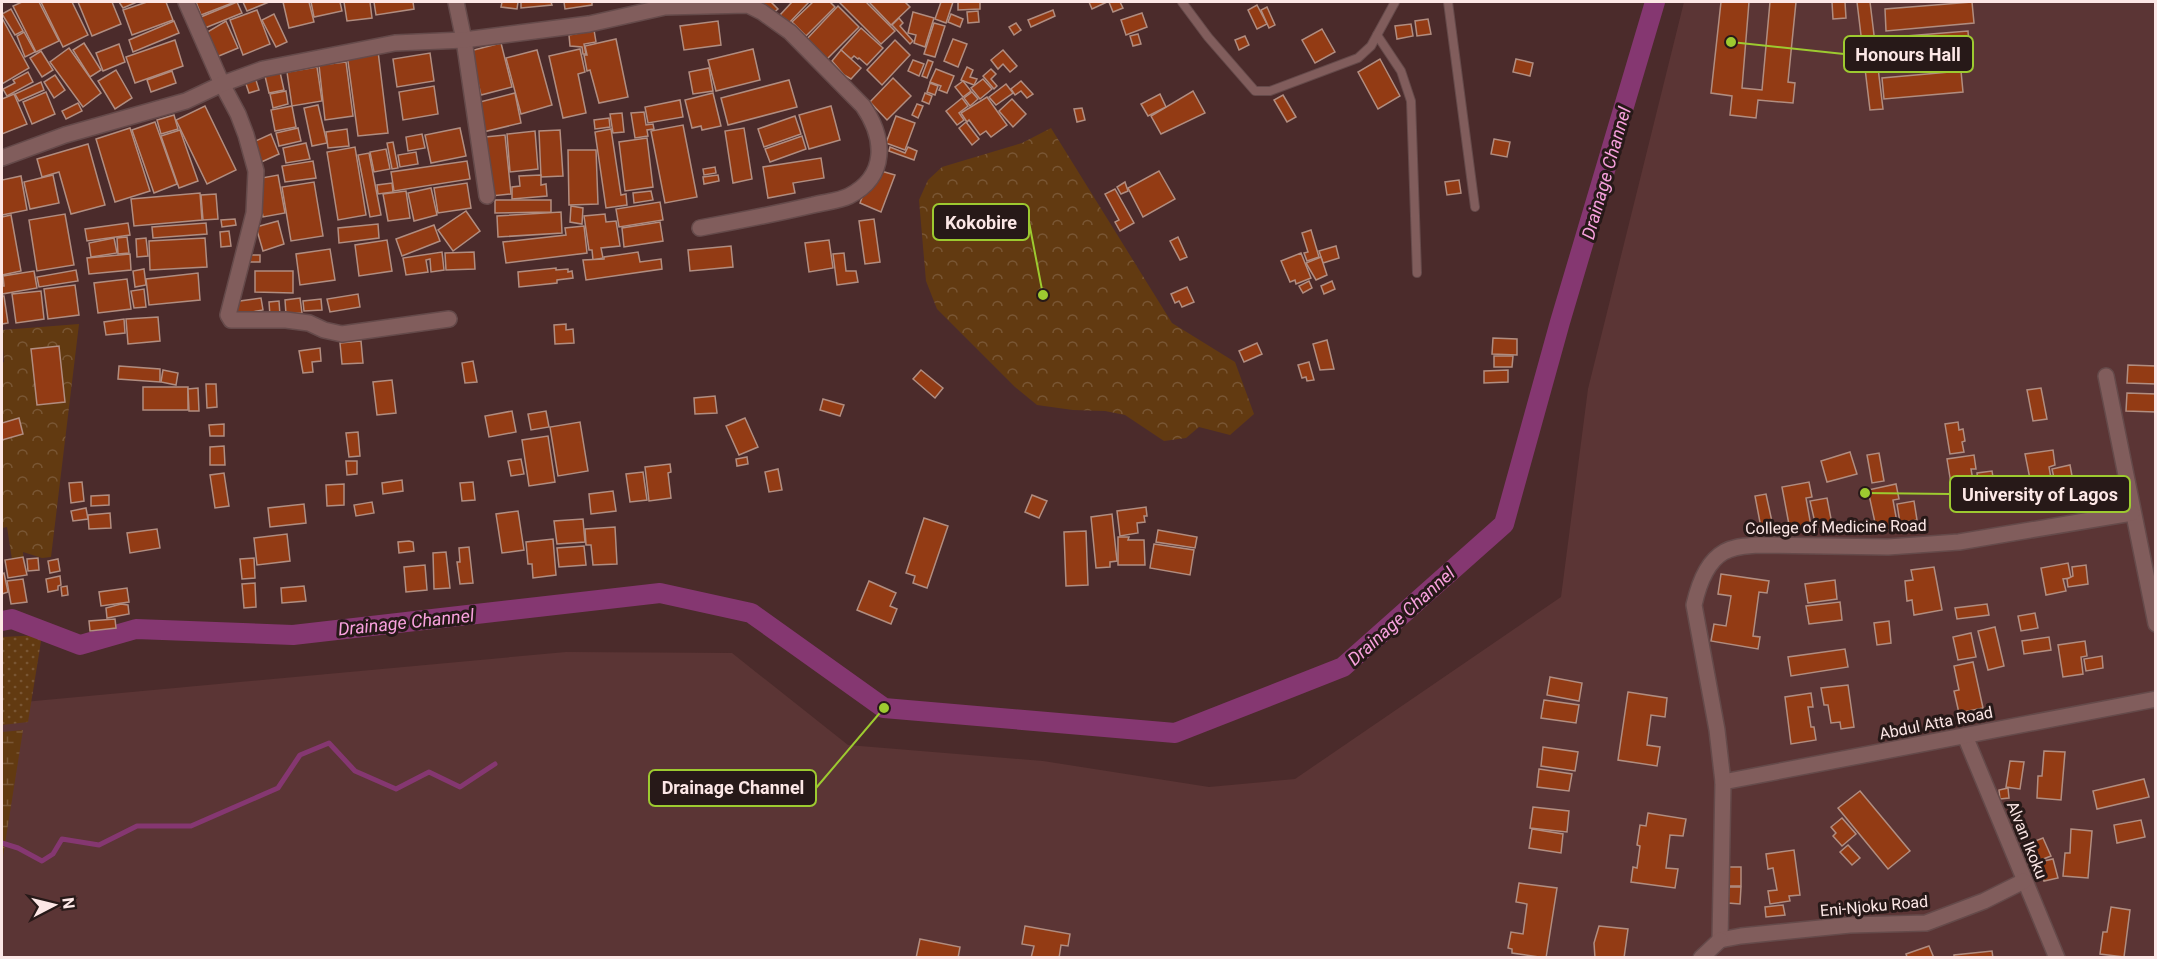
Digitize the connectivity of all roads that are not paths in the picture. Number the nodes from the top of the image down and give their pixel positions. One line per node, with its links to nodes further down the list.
1 (186, 2): 9 (street)
2 (456, 2): 8 (street)
3 (1182, 2): 7 (lane)
4 (1395, 2): 7 (lane)
5 (1448, 2): 12 (lane)
6 (666, 4): 8 (street); 13 (street)
7 (1377, 35): 14 (lane)
8 (464, 40): 9 (street); 11 (street)
9 (222, 84): 10 (street); 15 (street)
10 (2, 158)
11 (487, 196)
12 (1475, 207)
13 (700, 228)
14 (1417, 273)
15 (449, 319)
16 (2106, 376): 17 (street)
17 (2132, 513): 18 (street); 21 (street, College of Medicine Road)
18 (2156, 624)
19 (2156, 699): 20 (street, Abdul Atta Road)
20 (1965, 736): 21 (street, Abdul Atta Road); 22 (street, Alvan Ikoku)
21 (1723, 782): 23 (street, College of Medicine Road)
22 (2024, 881): 23 (street, Eni-Njoku Road); 25 (street, Alvan Ikoku)
23 (1720, 940): 24 (street)
24 (1701, 957)
25 (2057, 957)

